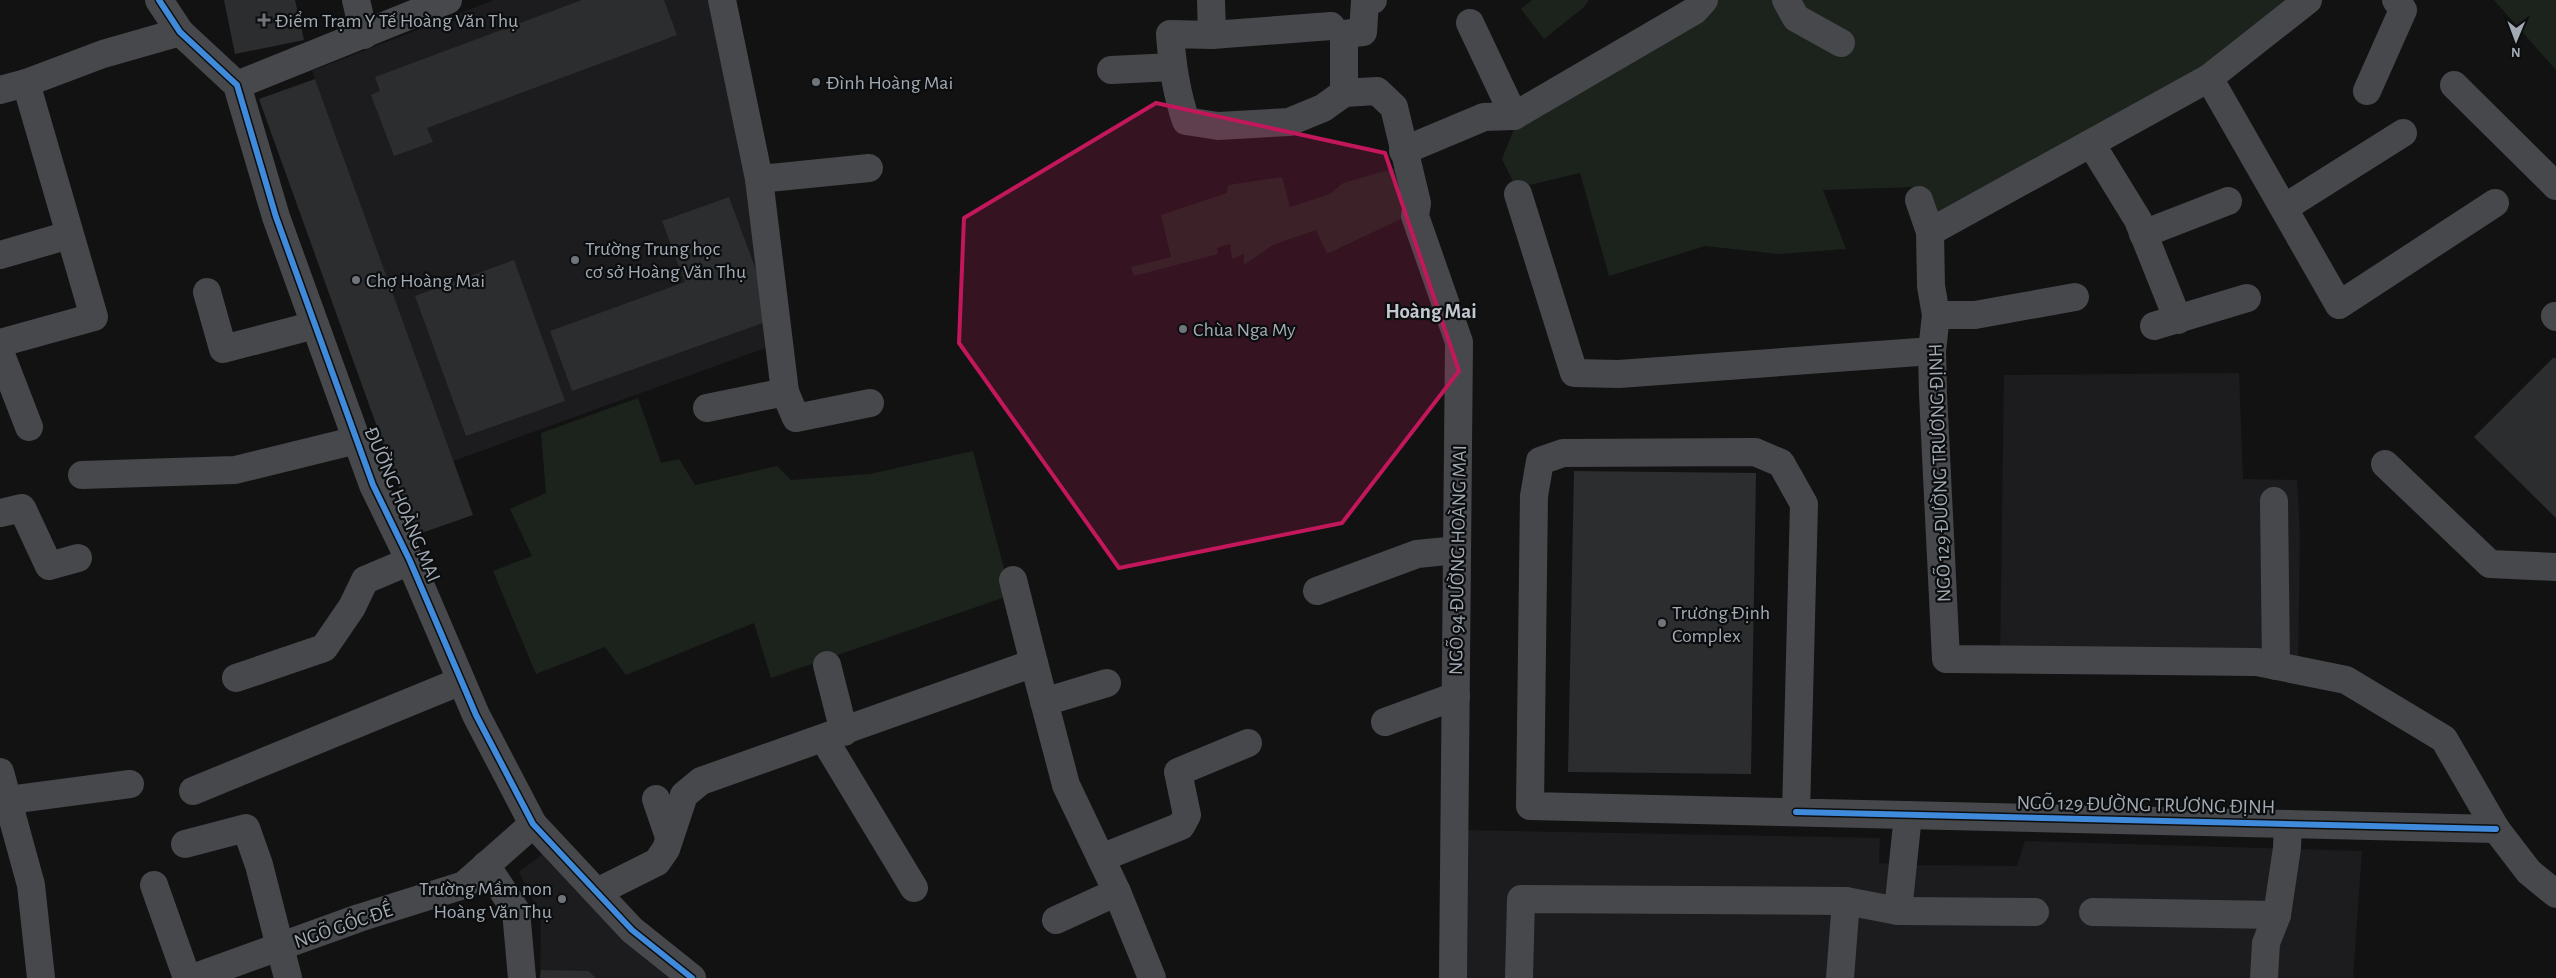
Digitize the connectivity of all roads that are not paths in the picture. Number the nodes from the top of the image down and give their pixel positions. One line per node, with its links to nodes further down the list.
1 (159, 0): 13 (street)
2 (356, 0): 14 (street)
3 (448, 0): 14 (street)
4 (722, 0): 31 (street)
5 (1211, 0): 15 (street)
6 (1373, 0): 25 (street)
7 (1704, 0): 26 (street)
8 (1786, 0): 16 (street)
9 (2308, 0): 19 (street)
10 (2396, 0): 24 (street)
11 (1470, 23): 26 (street)
12 (1331, 26): 15 (street)
13 (180, 32): 20 (street); 21 (street)
14 (364, 35): 21 (street)
15 (1212, 35): 17 (street)
16 (1841, 44)
17 (1173, 67): 18 (street); 25 (street)
18 (1111, 70)
19 (2209, 78): 28 (street); 37 (street)
20 (26, 84): 23 (street); 40 (street)
21 (237, 84): 46 (street, ĐƯỜNG HOÀNG MAI)
22 (2454, 85): 32 (street)
23 (0, 90)
24 (2367, 91)
25 (1344, 93): 29 (street, NGÕ 94 ĐƯỜNG HOÀNG MAI)
26 (1514, 116): 29 (street)
27 (2404, 133): 37 (street)
28 (2092, 144): 38 (street); 39 (street)
29 (1403, 151): 59 (street, NGÕ 94 ĐƯỜNG HOÀNG MAI)
30 (869, 168): 31 (street)
31 (759, 179): 50 (street)
32 (2556, 186)
33 (1518, 194): 48 (street)
34 (1919, 200): 38 (street, NGÕ 129 ĐƯỜNG TRƯƠNG ĐỊNH)
35 (2228, 201): 39 (street)
36 (2495, 203): 37 (street)
37 (2284, 208)
38 (1930, 232): 45 (street, NGÕ 129 ĐƯỜNG TRƯƠNG ĐỊNH)
39 (2143, 234): 44 (street)
40 (69, 235): 41 (street); 47 (street)
41 (0, 255)
42 (207, 292): 46 (street)
43 (2075, 297): 45 (street)
44 (2247, 298)
45 (1936, 315): 48 (street, NGÕ 129 ĐƯỜNG TRƯƠNG ĐỊNH)
46 (315, 325): 54 (street, ĐƯỜNG HOÀNG MAI)
47 (0, 343)
48 (1932, 351): 67 (street, NGÕ 129 ĐƯỜNG TRƯƠNG ĐỊNH)
49 (0, 352): 53 (street)
50 (785, 392): 51 (street); 52 (street)
51 (870, 403)
52 (707, 408)
53 (29, 427)
54 (357, 440): 56 (street); 61 (street, ĐƯỜNG HOÀNG MAI)
55 (2385, 464): 62 (street)
56 (82, 475)
57 (2274, 501): 67 (street)
58 (0, 513): 60 (street)
59 (1457, 550): 64 (street); 71 (street, NGÕ 94 ĐƯỜNG HOÀNG MAI)
60 (78, 558)
61 (410, 561): 68 (street); 69 (street, ĐƯỜNG HOÀNG MAI)
62 (2556, 567)
63 (1013, 580): 65 (street)
64 (1317, 591)
65 (1034, 663): 72 (street); 74 (street)
66 (827, 665): 74 (street)
67 (2276, 666): 84 (street, NGÕ 129 ĐƯỜNG TRƯƠNG ĐỊNH)
68 (236, 678)
69 (461, 681): 78 (street); 82 (street, ĐƯỜNG HOÀNG MAI)
70 (1108, 683): 72 (street)
71 (1456, 696): 73 (street); 108 (street, NGÕ 94 ĐƯỜNG HOÀNG MAI)
72 (1044, 702): 87 (street)
73 (1385, 722)
74 (834, 736): 85 (street); 90 (street)
75 (1248, 743): 87 (street)
76 (130, 784): 77 (street)
77 (4, 788): 101 (street)
78 (193, 791)
79 (656, 799): 85 (street)
80 (1796, 812): 80 (street, NGÕ 129 ĐƯỜNG TRƯƠNG ĐỊNH); 81 (street, NGÕ 129 ĐƯỜNG TRƯƠNG ĐỊNH)
81 (1908, 815): 83 (street, NGÕ 129 ĐƯỜNG TRƯƠNG ĐỊNH); 95 (street)
82 (533, 824): 88 (street, NGÕ GỐC ĐỀ); 91 (street, ĐƯỜNG HOÀNG MAI)
83 (2288, 824): 84 (street, NGÕ 129 ĐƯỜNG TRƯƠNG ĐỊNH); 98 (street)
84 (2496, 829): 93 (street, NGÕ 129 ĐƯỜNG TRƯƠNG ĐỊNH)
85 (669, 837): 91 (street)
86 (184, 844): 100 (street)
87 (1101, 858): 92 (street)
88 (486, 866): 100 (street, NGÕ GỐC ĐỀ); 105 (street)
89 (154, 885): 102 (street)
90 (914, 888)
91 (597, 892): 106 (street, ĐƯỜNG HOÀNG MAI)
92 (1117, 892): 99 (street); 107 (street)
93 (2556, 894)
94 (1846, 901): 95 (street); 109 (street); 110 (street)
95 (1898, 911): 96 (street)
96 (2035, 912)
97 (2093, 912): 98 (street)
98 (2277, 915): 111 (street)
99 (1056, 920)
100 (280, 946): 103 (street, NGÕ GỐC ĐỀ); 104 (street)
101 (40, 978)
102 (187, 978)
103 (193, 978)
104 (288, 978)
105 (522, 978)
106 (692, 978)
107 (1152, 978)
108 (1453, 978)
109 (1519, 978)
110 (1840, 978)
111 (2264, 978)

